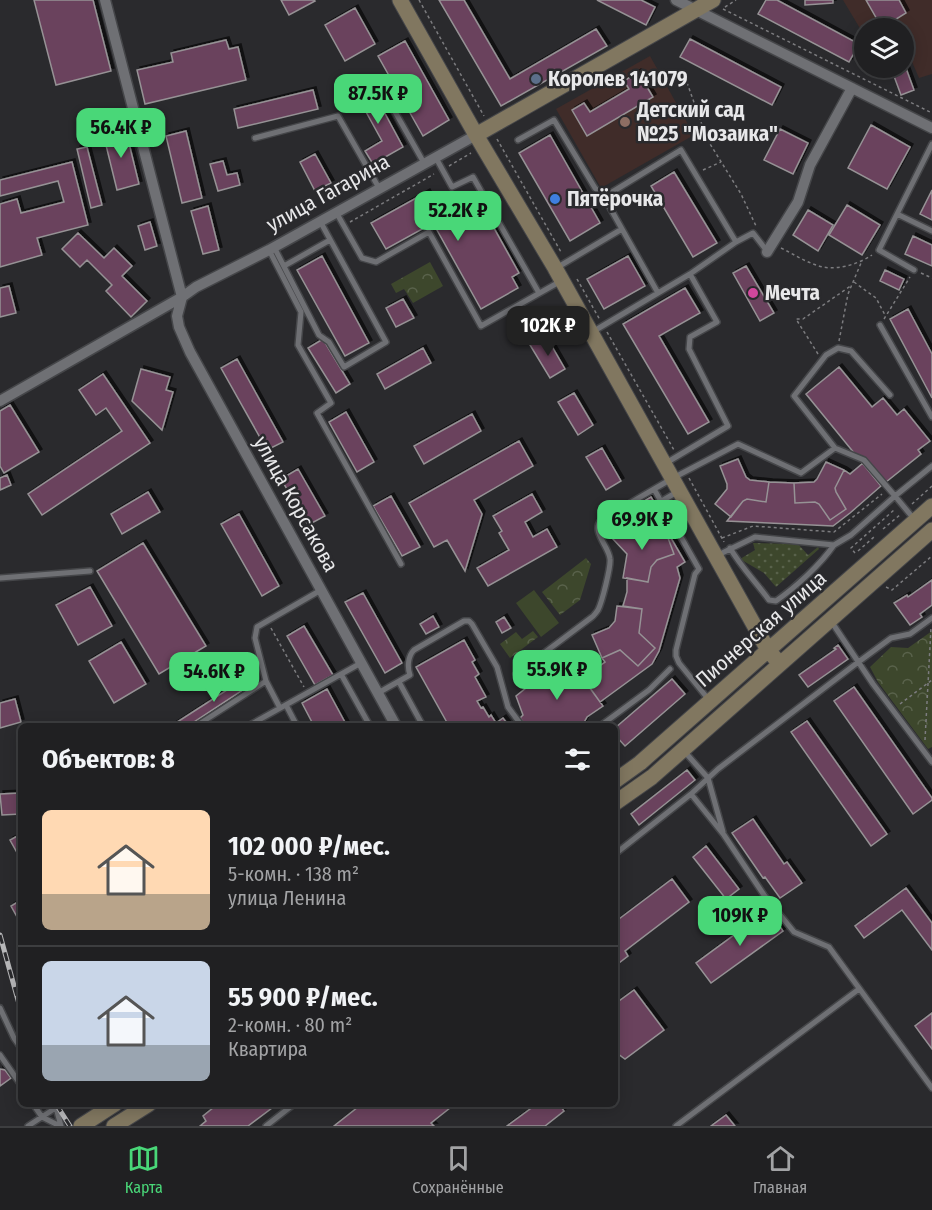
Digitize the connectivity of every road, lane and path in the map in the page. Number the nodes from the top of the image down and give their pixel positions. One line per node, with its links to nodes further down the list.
1 (105, 0): 41 (street)
2 (400, 0): 11 (main road)
3 (676, 0): 5 (street)
4 (712, 1): 5 (main road, улица Гагарина); 9 (path)
5 (696, 11): 8 (street); 11 (main road, улица Гагарина)
6 (686, 77): 16 (path)
7 (377, 80): 17 (lane)
8 (852, 88): 10 (street); 29 (street)
9 (932, 113)
10 (932, 128)
11 (476, 135): 15 (street, улица Гагарина); 35 (main road)
12 (255, 138): 19 (lane)
13 (518, 140): 20 (lane)
14 (932, 144): 22 (lane)
15 (435, 157): 17 (street, улица Гагарина); 39 (lane)
16 (721, 161): 18 (path); 26 (path)
17 (424, 163): 19 (street, улица Гагарина)
18 (696, 174): 20 (lane); 28 (lane)
19 (379, 188): 21 (street, улица Гагарина)
20 (604, 196): 24 (lane)
21 (336, 212): 23 (street, улица Гагарина); 39 (lane)
22 (897, 214): 25 (lane); 31 (lane)
23 (320, 221): 27 (lane); 30 (street, улица Гагарина)
24 (622, 229): 35 (lane); 40 (lane)
25 (932, 231)
26 (759, 232)
27 (330, 240): 33 (lane); 33 (lane)
28 (736, 242): 29 (lane); 36 (lane)
29 (770, 248): 32 (path)
30 (271, 249): 33 (lane); 41 (street, улица Гагарина); 72 (lane)
31 (879, 250): 32 (path); 34 (lane)
32 (862, 261): 38 (path)
33 (284, 266)
34 (914, 270): 37 (path); 42 (path)
35 (559, 274): 39 (lane); 44 (main road)
36 (690, 274): 40 (lane); 51 (lane)
37 (932, 278)
38 (852, 283): 42 (path); 45 (path); 46 (path)
39 (539, 293)
40 (658, 293): 44 (lane)
41 (182, 297): 48 (street, улица Гагарина); 76 (street, улица Корсакова)
42 (886, 315): 43 (path)
43 (880, 325): 49 (lane)
44 (591, 332): 51 (main road)
45 (838, 348): 46 (lane); 47 (lane)
46 (822, 360): 50 (lane)
47 (890, 395)
48 (0, 401)
49 (932, 417)
50 (835, 448): 53 (lane); 56 (lane)
51 (665, 464): 53 (main road)
52 (932, 466): 57 (lane)
53 (676, 485): 55 (lane); 58 (lane); 70 (main road)
54 (932, 486): 61 (path)
55 (654, 489): 58 (lane); 87 (lane)
56 (888, 489): 57 (lane); 65 (path)
57 (895, 496): 61 (lane); 66 (lane)
58 (662, 501): 59 (lane); 95 (lane)
59 (656, 505)
60 (932, 506): 61 (main road, Пионерская улица)
61 (908, 514): 62 (path); 69 (path); 80 (main road, Пионерская улица)
62 (883, 529)
63 (932, 530): 78 (main road, Пионерская улица)
64 (874, 537): 68 (path)
65 (722, 538)
66 (834, 544): 67 (lane); 67 (lane)
67 (730, 548): 70 (lane)
68 (858, 551)
69 (855, 554)
70 (716, 556): 80 (main road)
71 (932, 556): 75 (path)
72 (401, 564)
73 (90, 571): 74 (lane)
74 (0, 578)
75 (885, 587)
76 (321, 590): 79 (lane); 82 (street, улица Корсакова)
77 (932, 618): 81 (lane); 92 (path)
78 (830, 620): 81 (lane); 83 (main road, Пионерская улица)
79 (267, 621): 90 (lane); 93 (path)
80 (768, 650): 83 (main road); 95 (main road, Пионерская улица)
81 (859, 661): 97 (lane); 109 (lane)
82 (362, 663): 86 (lane); 94 (street, улица Корсакова)
83 (780, 664): 106 (main road, Пионерская улица)
84 (670, 669): 105 (lane)
85 (418, 671): 88 (lane)
86 (341, 674): 93 (lane); 101 (lane)
87 (516, 674)
88 (410, 675): 91 (lane); 104 (lane)
89 (932, 680): 92 (path)
90 (266, 681): 96 (lane); 98 (lane)
91 (399, 682): 94 (lane); 103 (lane)
92 (927, 684): 97 (path); 107 (path)
93 (308, 693): 96 (lane)
94 (378, 693): 102 (street, улица Корсакова)
95 (710, 702): 110 (main road, Пионерская улица)
96 (283, 706): 99 (lane); 100 (lane)
97 (893, 710): 107 (lane)
98 (201, 723)
99 (253, 723)
100 (295, 723)
101 (368, 723)
102 (394, 723)
103 (421, 723)
104 (520, 723)
105 (604, 723)
106 (683, 749): 109 (lane); 112 (main road, Пионерская улица)
107 (925, 753): 108 (lane)
108 (932, 761)
109 (708, 778): 111 (lane); 113 (lane)
110 (618, 779)
111 (691, 794): 113 (lane); 114 (lane)
112 (618, 801)
113 (724, 835): 115 (lane)
114 (618, 852)
115 (859, 989): 120 (lane); 132 (lane)
116 (0, 1008): 117 (lane)
117 (18, 1044)
118 (0, 1055): 119 (lane)
119 (18, 1081)
120 (932, 1088)
121 (35, 1107): 127 (lane)
122 (55, 1107): 127 (lane)
123 (56, 1107): 127 (lane)
124 (110, 1107): 129 (main road)
125 (143, 1107): 130 (main road)
126 (290, 1107): 131 (lane)
127 (42, 1117): 128 (lane)
128 (28, 1126)
129 (81, 1126)
130 (114, 1126)
131 (266, 1126)
132 (676, 1126)

